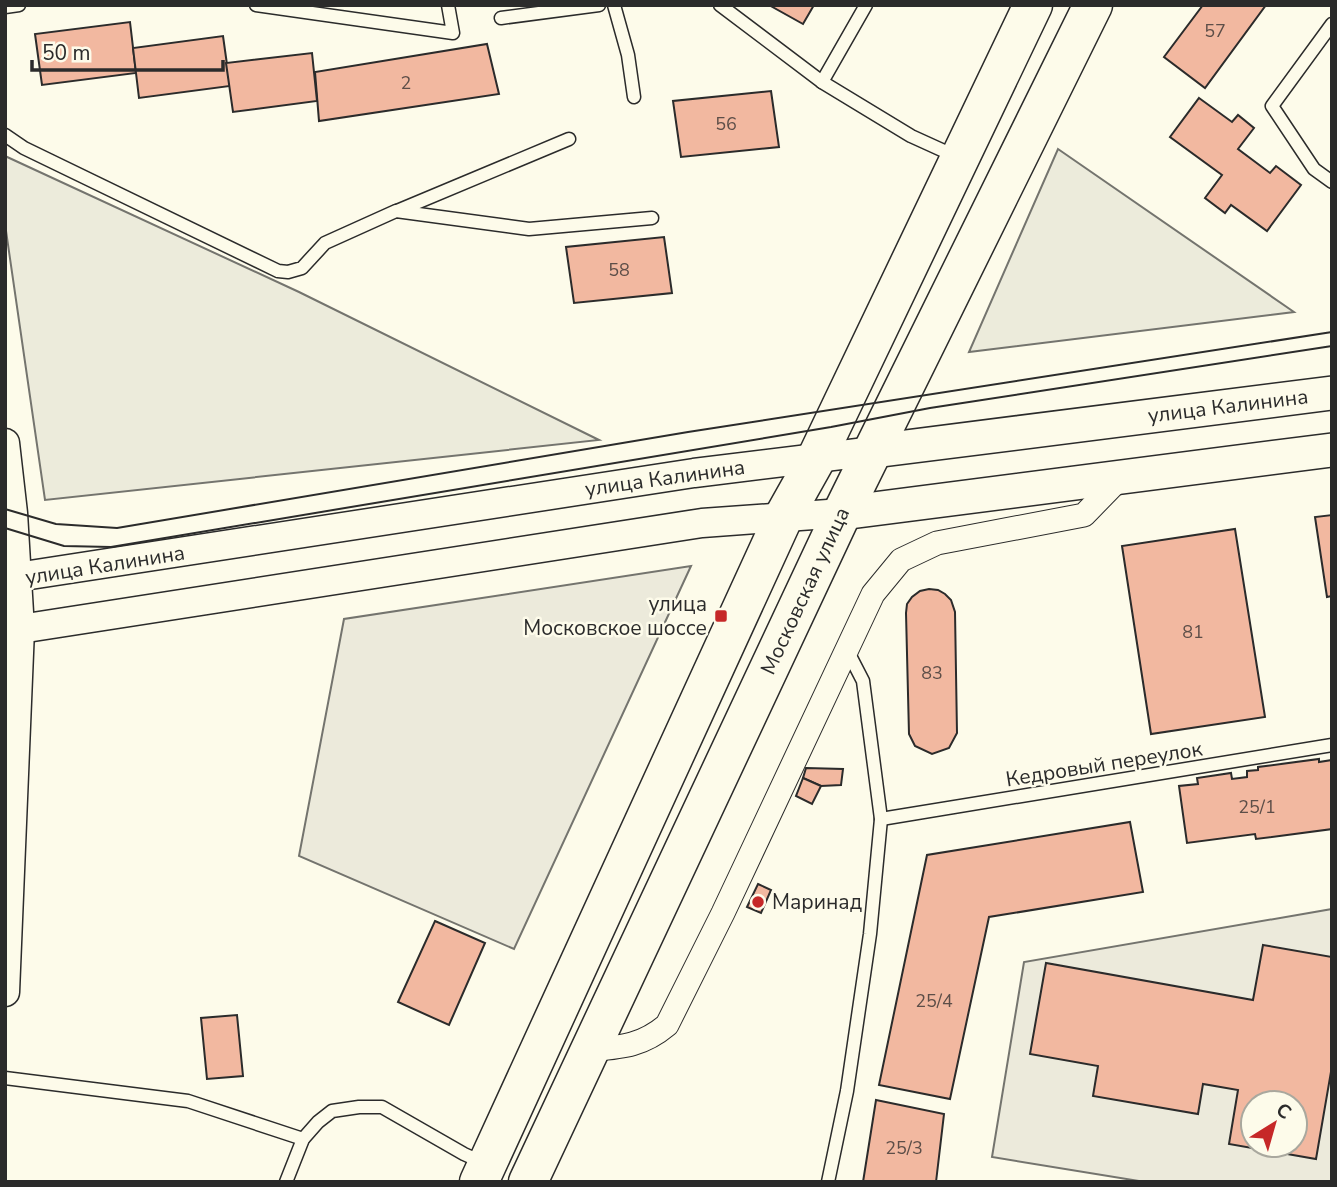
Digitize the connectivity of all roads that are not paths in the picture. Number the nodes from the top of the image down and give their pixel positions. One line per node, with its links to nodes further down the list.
1 (19, 5): 10 (lane)
2 (256, 5): 3 (lane)
3 (448, 5)
4 (599, 5): 11 (lane)
5 (614, 5): 14 (lane)
6 (720, 5): 13 (lane)
7 (866, 5): 13 (lane)
8 (1033, 5): 17 (highway)
9 (1093, 5): 24 (highway, Московская улица)
10 (5, 7)
11 (501, 18)
12 (1332, 24): 18 (lane)
13 (822, 82): 17 (lane)
14 (634, 97)
15 (5, 135): 19 (lane)
16 (569, 139): 19 (lane)
17 (958, 158): 25 (highway)
18 (1332, 182)
19 (396, 211): 20 (lane)
20 (652, 218)
21 (1332, 393): 24 (main road, улица Калинина)
22 (5, 443): 31 (street)
23 (1332, 450): 26 (main road)
24 (874, 451): 25 (street, улица Калинина); 28 (highway, Московская улица)
25 (816, 459): 29 (highway); 31 (street, улица Калинина)
26 (1120, 478): 27 (main road); 30 (street)
27 (997, 494): 28 (main road); 30 (street)
28 (842, 513): 29 (street); 37 (highway, Московская улица)
29 (784, 516): 32 (street); 40 (highway)
30 (979, 534): 33 (street)
31 (11, 583): 32 (street)
32 (13, 628): 36 (street)
33 (847, 650): 35 (lane); 37 (street)
34 (1332, 745): 35 (lane, Кедровый переулок)
35 (881, 819): 43 (lane)
36 (5, 992)
37 (590, 1050): 42 (highway, Московская улица)
38 (5, 1078): 39 (lane)
39 (303, 1139): 40 (lane); 41 (lane)
40 (483, 1173)
41 (286, 1182)
42 (528, 1182)
43 (828, 1182)

